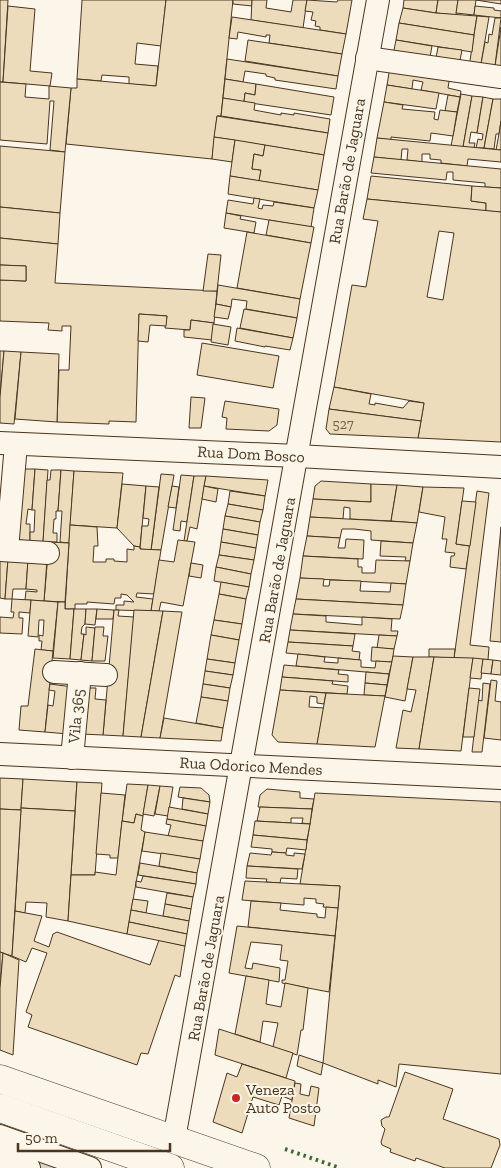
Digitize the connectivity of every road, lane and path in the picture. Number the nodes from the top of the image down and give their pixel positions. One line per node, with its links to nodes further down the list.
1 (378, 0): 2 (street, Rua Barão de Jaguara)
2 (367, 58): 3 (street); 5 (street, Rua Barão de Jaguara)
3 (501, 77)
4 (8, 444): 5 (street, Rua Dom Bosco); 7 (street)
5 (297, 456): 6 (street, Rua Dom Bosco); 14 (street, Rua Barão de Jaguara)
6 (501, 468)
7 (4, 550): 8 (street)
8 (48, 553)
9 (54, 672): 10 (street, Vila 365)
10 (80, 673): 11 (street, Vila 365); 13 (street, Vila 365)
11 (106, 675)
12 (0, 754): 13 (street, Rua Odorico Mendes)
13 (72, 758): 14 (street, Rua Odorico Mendes)
14 (242, 765): 15 (street, Rua Odorico Mendes); 19 (street, Rua Barão de Jaguara)
15 (501, 778)
16 (0, 1079): 19 (main road)
17 (0, 1108): 23 (main road)
18 (0, 1136): 22 (street)
19 (174, 1139): 24 (main road)
20 (0, 1158): 21 (street)
21 (29, 1168)
22 (90, 1168)
23 (170, 1168)
24 (256, 1168)

